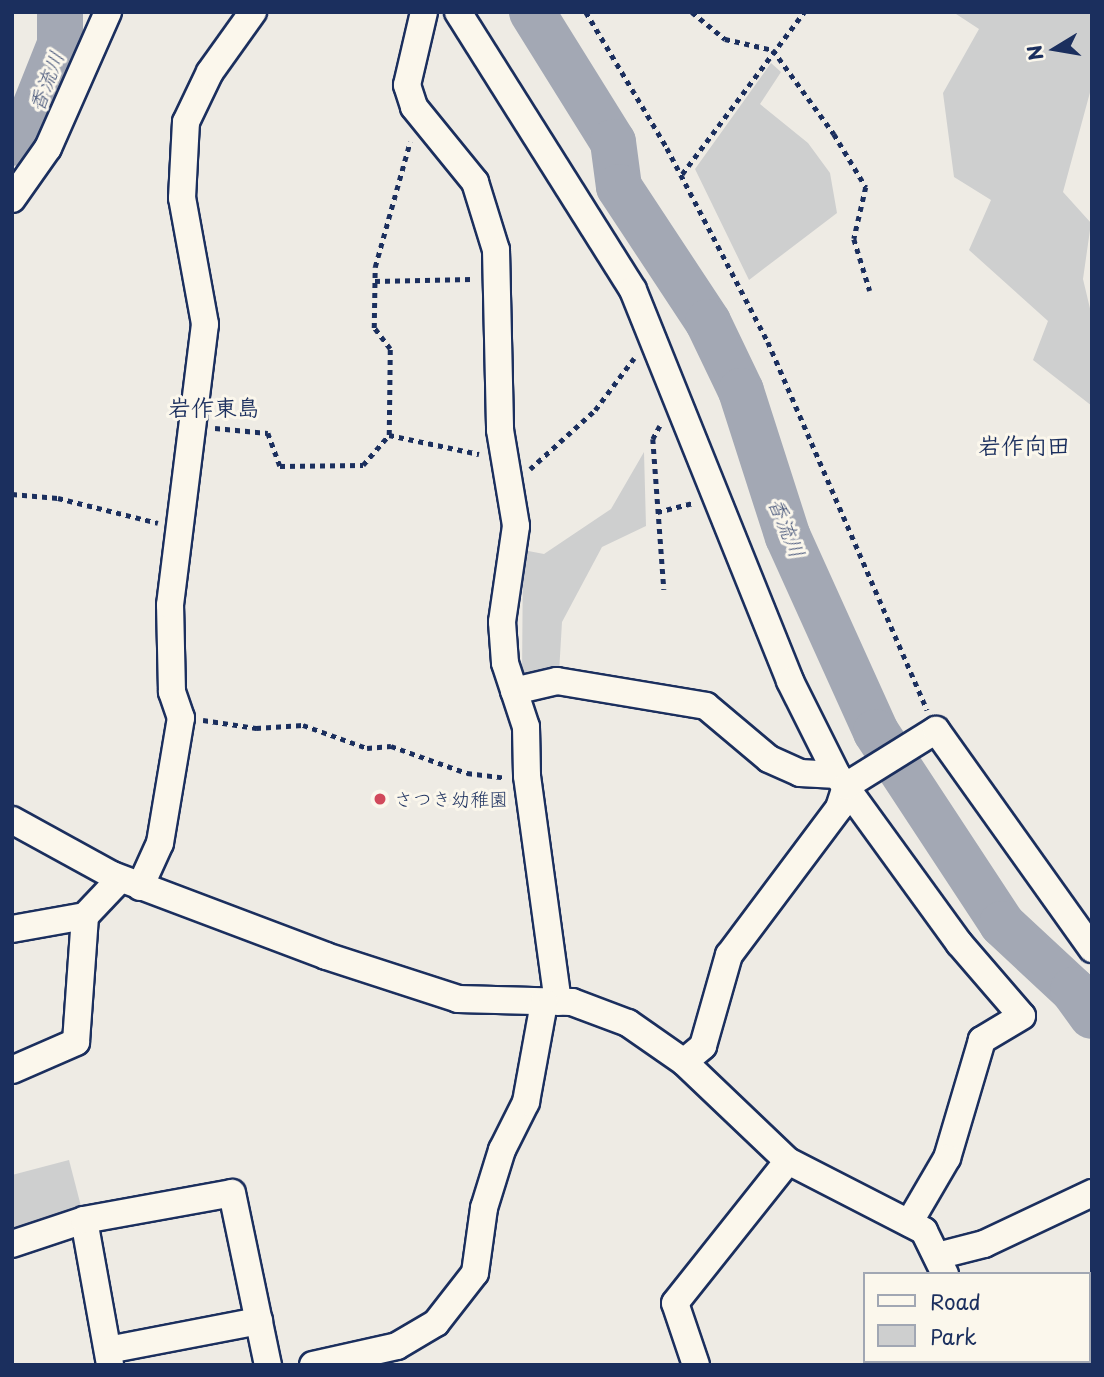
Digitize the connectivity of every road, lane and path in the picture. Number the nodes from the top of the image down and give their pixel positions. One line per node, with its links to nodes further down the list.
1 (108, 12): 11 (street)
2 (253, 12): 17 (street)
3 (424, 12): 9 (street)
4 (458, 12): 15 (street)
5 (586, 12): 10 (path)
6 (692, 12): 8 (path)
7 (804, 12): 8 (path)
8 (773, 50): 10 (path); 14 (path)
9 (422, 116): 12 (street); 13 (path)
10 (681, 175): 27 (path)
11 (12, 199)
12 (497, 278): 13 (path); 19 (street)
13 (375, 281): 18 (path)
14 (870, 291)
15 (650, 327): 16 (street); 19 (path)
16 (675, 397): 21 (street); 22 (path)
17 (193, 426): 18 (path); 23 (street)
18 (389, 435): 19 (path)
19 (508, 479): 25 (street)
20 (12, 494): 23 (path)
21 (714, 498): 22 (path); 29 (street)
22 (657, 512): 24 (path)
23 (176, 526): 26 (street)
24 (664, 590)
25 (514, 691): 28 (street); 29 (street)
26 (181, 718): 28 (path); 31 (street)
27 (936, 730): 29 (street); 34 (street)
28 (527, 776): 35 (street)
29 (841, 781): 36 (street); 41 (street)
30 (12, 820): 31 (street)
31 (130, 883): 32 (street); 35 (street)
32 (85, 916): 33 (street); 37 (street)
33 (12, 929)
34 (1092, 949)
35 (551, 1003): 36 (street); 46 (street)
36 (684, 1062): 38 (street)
37 (12, 1070)
38 (788, 1161): 41 (street); 48 (street)
39 (1092, 1193): 43 (street)
40 (84, 1220): 42 (street); 44 (street); 45 (street)
41 (909, 1223): 43 (street)
42 (12, 1244)
43 (941, 1265)
44 (259, 1321): 45 (street); 47 (street)
45 (109, 1357)
46 (318, 1364)
47 (268, 1365)
48 (696, 1365)

